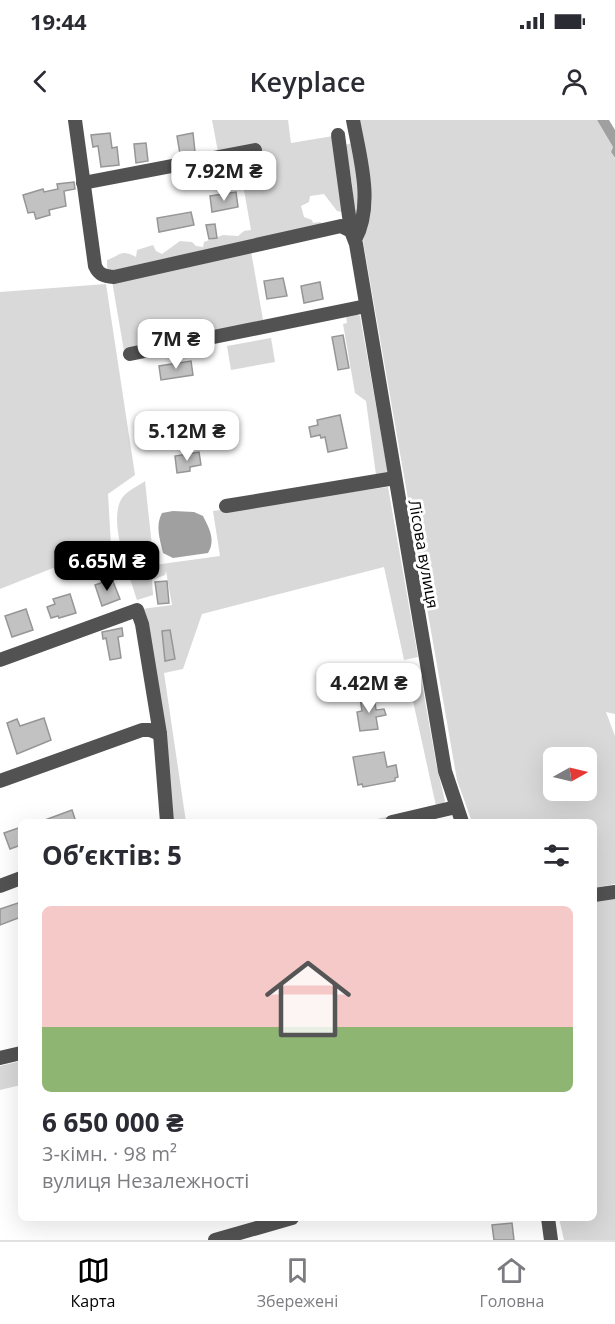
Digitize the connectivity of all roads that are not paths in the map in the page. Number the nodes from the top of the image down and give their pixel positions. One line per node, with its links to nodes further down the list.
1 (75, 120): 5 (street)
2 (353, 120): 6 (street)
3 (338, 135): 6 (street, Лісова вулиця)
4 (255, 150): 5 (street)
5 (83, 183): 6 (street)
6 (349, 232): 7 (street, Лісова вулиця)
7 (366, 306): 8 (street); 9 (street, Лісова вулиця)
8 (130, 354)
9 (395, 478): 10 (street); 14 (street, Лісова вулиця)
10 (226, 506)
11 (0, 660): 12 (street)
12 (160, 734): 13 (street); 15 (street)
13 (0, 780)
14 (456, 807): 16 (street); 17 (street, Лісова вулиця)
15 (167, 819)
16 (405, 819)
17 (461, 819)
18 (18, 879): 19 (street)
19 (0, 886)
20 (615, 892): 21 (street)
21 (597, 895)
22 (18, 1054): 23 (street)
23 (0, 1058)
24 (282, 1221): 26 (street)
25 (548, 1221): 27 (street)
26 (222, 1239)
27 (551, 1240)

